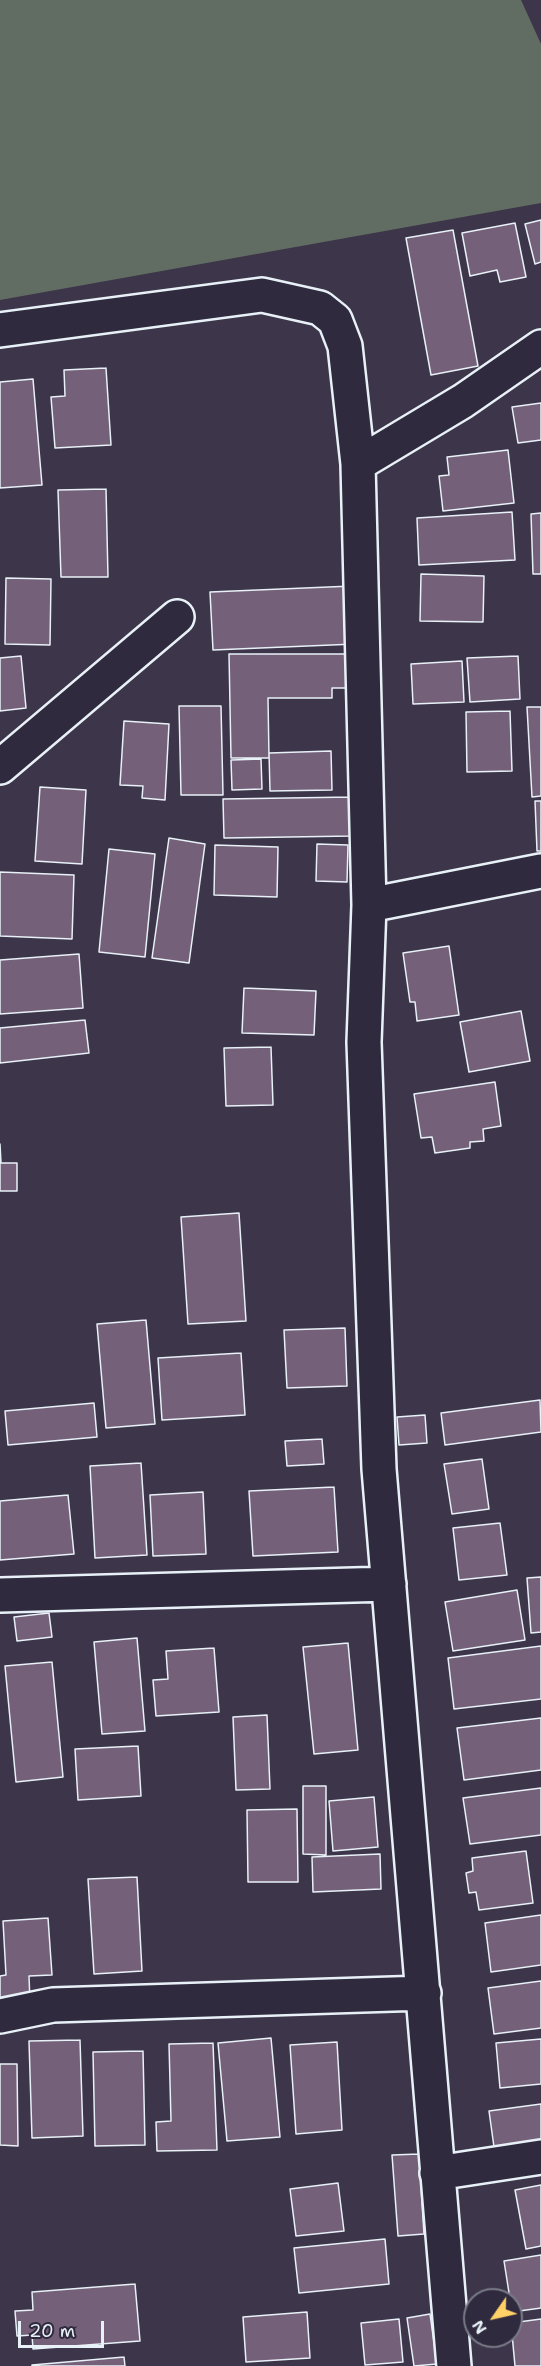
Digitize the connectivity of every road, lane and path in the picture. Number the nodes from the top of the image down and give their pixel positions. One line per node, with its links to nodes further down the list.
1 (0, 330): 3 (street)
2 (541, 347): 3 (street)
3 (358, 464): 7 (street)
4 (177, 617): 5 (street)
5 (0, 767)
6 (541, 871): 7 (street)
7 (369, 905): 8 (street)
8 (389, 1584): 9 (street); 10 (street)
9 (0, 1595)
10 (424, 1993): 11 (street); 13 (street)
11 (0, 2016)
12 (541, 2157): 13 (street)
13 (437, 2173): 14 (street)
14 (454, 2366)

